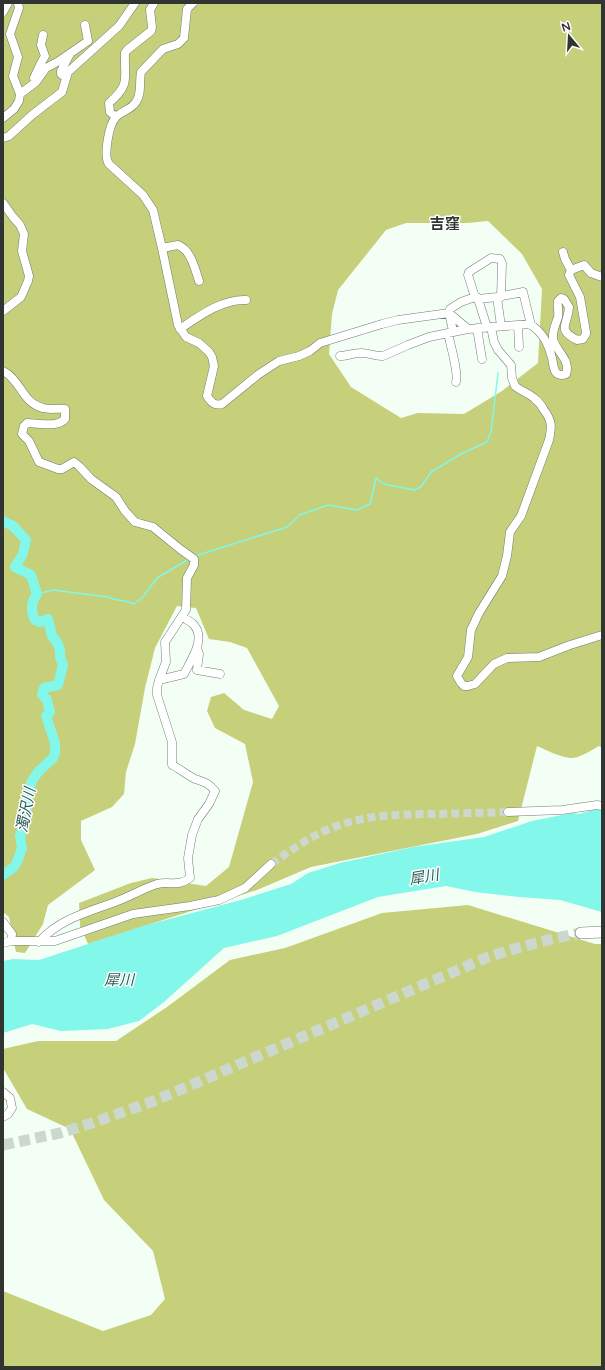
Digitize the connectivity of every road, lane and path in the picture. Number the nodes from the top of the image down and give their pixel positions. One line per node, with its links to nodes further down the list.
1 (8, 3): 6 (street)
2 (18, 3): 11 (street)
3 (135, 3): 10 (street)
4 (154, 3): 12 (street)
5 (193, 3): 12 (street)
6 (3, 12)
7 (85, 25): 9 (street)
8 (43, 35): 11 (street)
9 (72, 52): 10 (street); 11 (street)
10 (66, 78): 14 (street)
11 (20, 94): 13 (street)
12 (116, 117): 18 (street)
13 (3, 118)
14 (3, 138)
15 (3, 203): 17 (street)
16 (3, 213): 17 (street)
17 (13, 217): 26 (street)
18 (162, 248): 22 (street); 34 (street)
19 (563, 252): 20 (street)
20 (571, 270): 21 (street); 29 (street)
21 (602, 277)
22 (199, 281)
23 (499, 297): 24 (street); 24 (street); 29 (street); 30 (street)
24 (477, 298): 27 (street); 31 (street)
25 (246, 300): 34 (street)
26 (3, 311)
27 (449, 313): 33 (street); 34 (street); 35 (street)
28 (518, 325): 29 (street); 30 (street); 36 (street)
29 (531, 325)
30 (501, 326): 31 (street)
31 (489, 327): 32 (street); 42 (street)
32 (477, 328): 33 (street); 38 (street)
33 (468, 329): 35 (street)
34 (180, 330)
35 (451, 332): 37 (street); 40 (street)
36 (519, 347)
37 (340, 356)
38 (482, 359)
39 (3, 371): 41 (street)
40 (456, 382)
41 (182, 616): 43 (street); 45 (street)
42 (602, 635)
43 (197, 648): 44 (street); 45 (street)
44 (220, 674)
45 (159, 680): 53 (street)
46 (602, 806): 47 (street)
47 (508, 812)
48 (271, 864): 53 (street)
49 (3, 922): 52 (street)
50 (602, 932): 51 (highway)
51 (581, 933)
52 (7, 942): 53 (street)
53 (39, 942)
54 (3, 1092): 55 (street)
55 (3, 1117)

